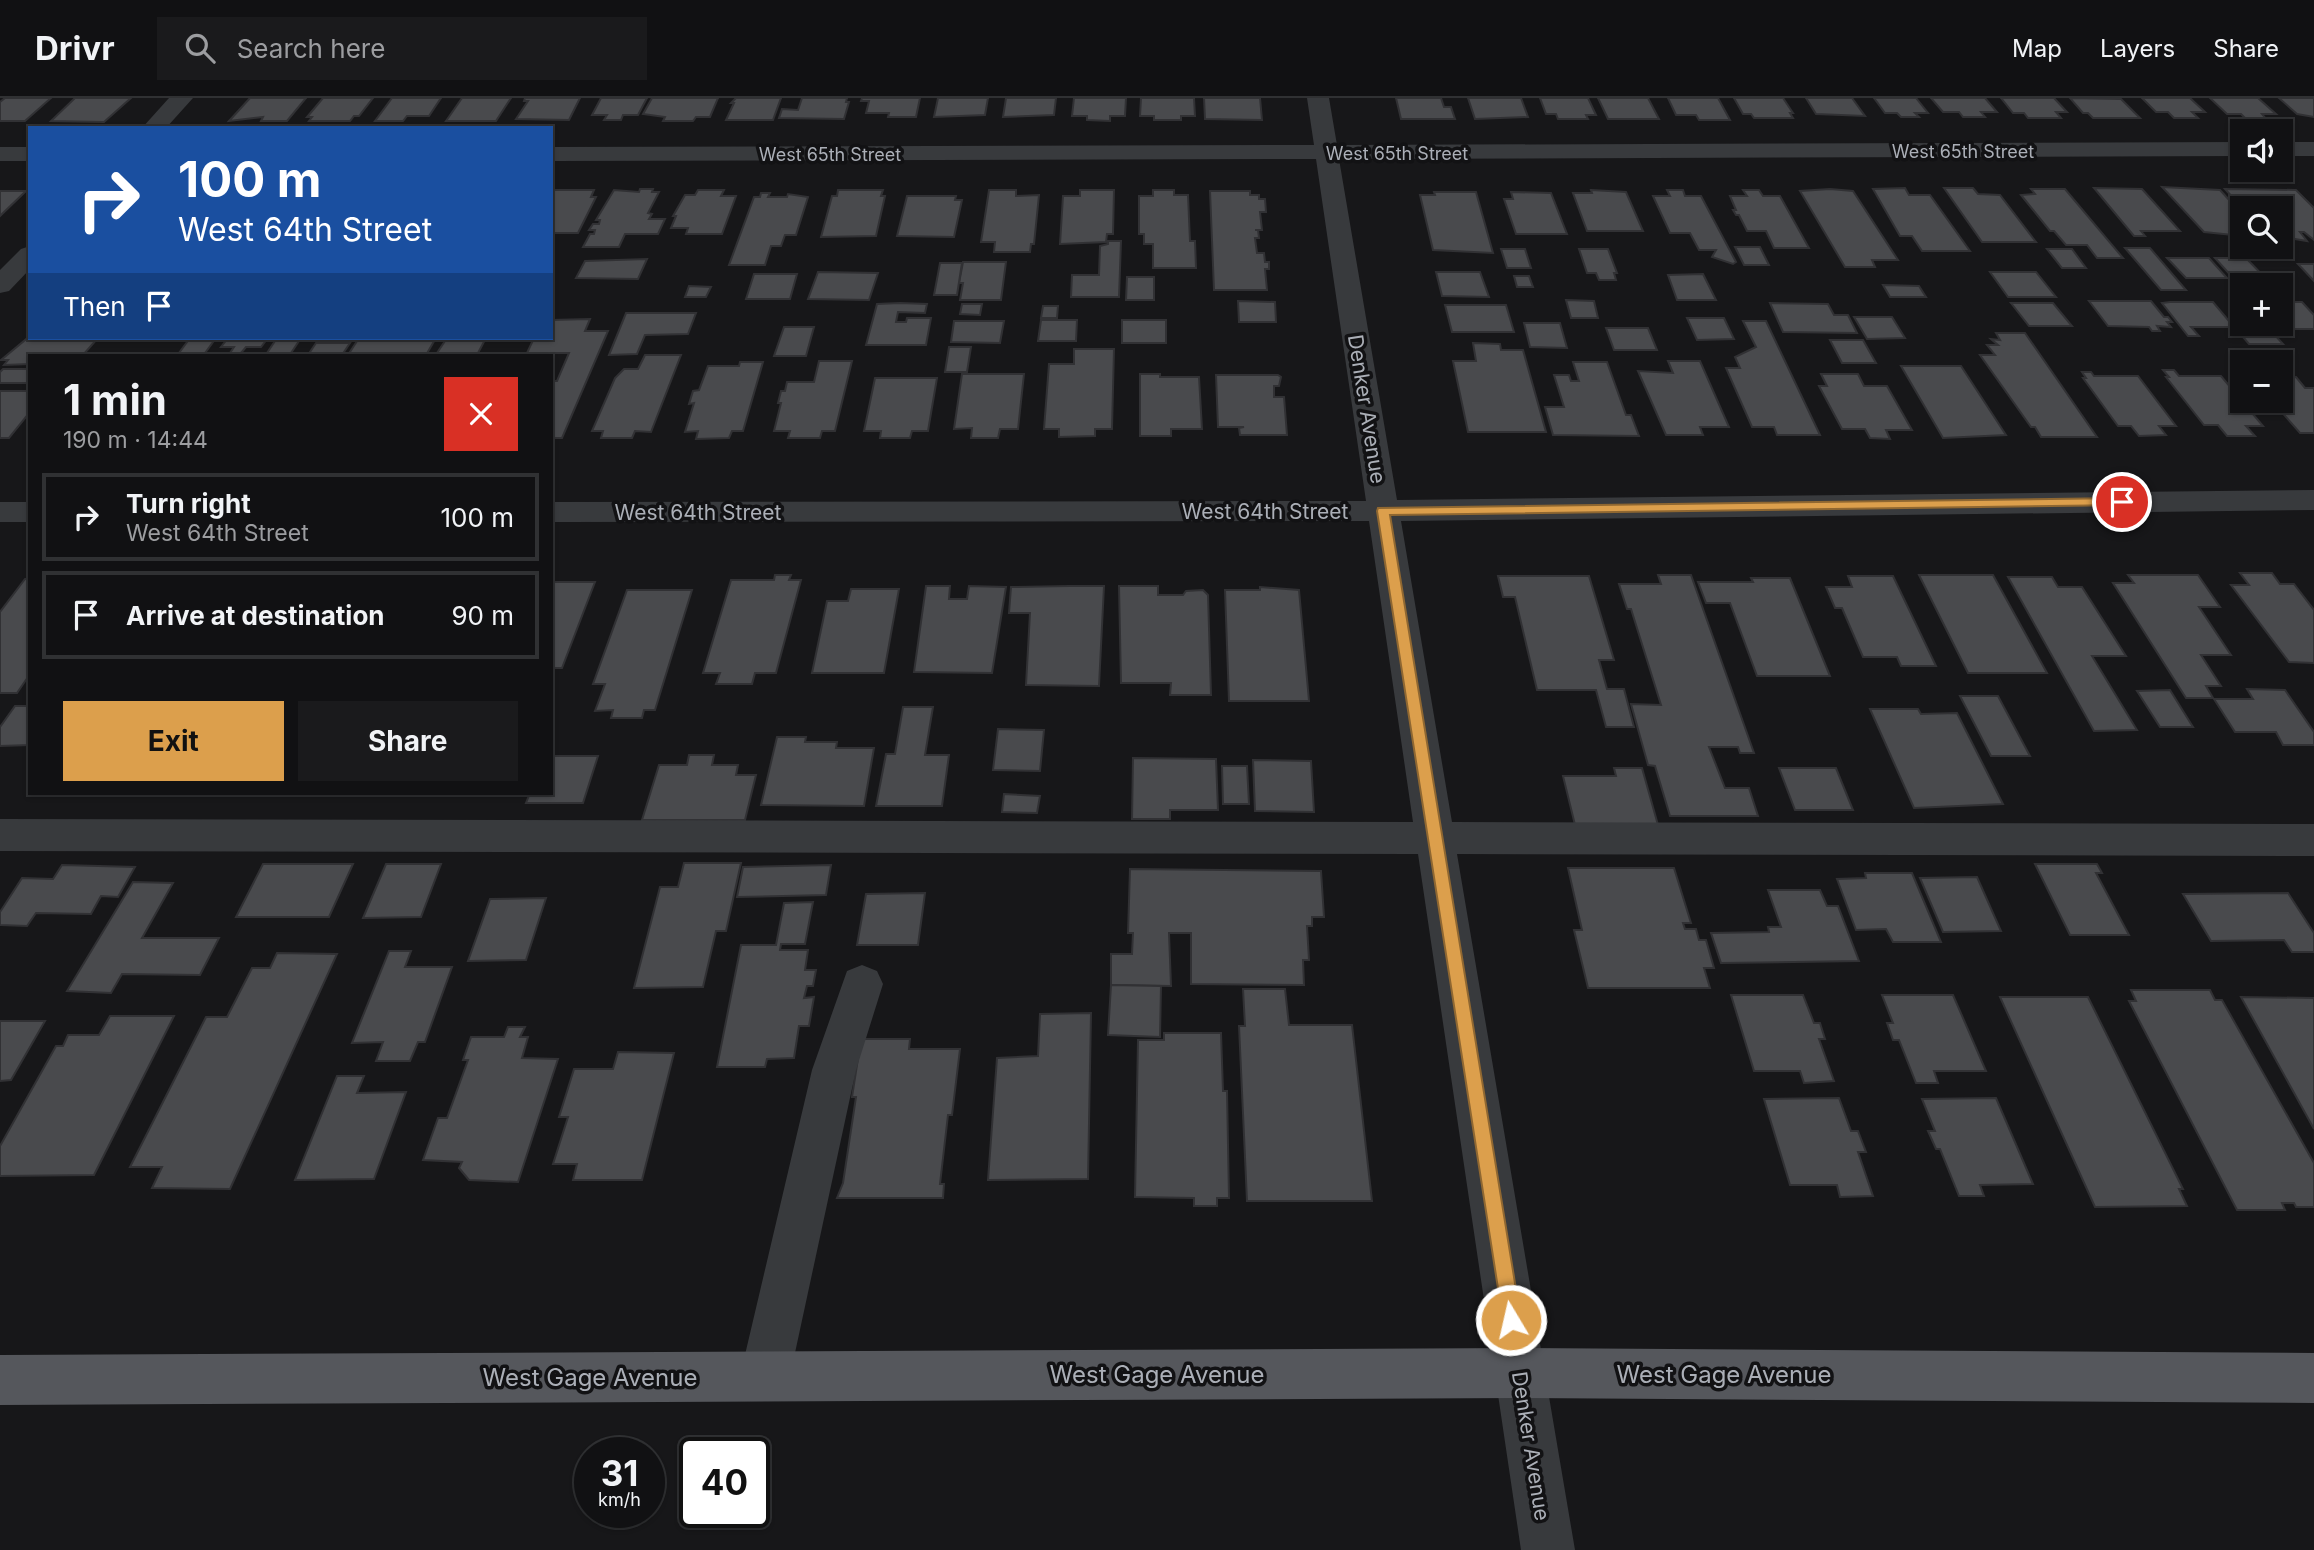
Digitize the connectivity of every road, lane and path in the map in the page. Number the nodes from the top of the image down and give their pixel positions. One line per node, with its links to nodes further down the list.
1 (182, 98): 3 (street)
2 (1318, 98): 7 (street, Denker Avenue)
3 (155, 126)
4 (2230, 149): 7 (street, West 65th Street)
5 (2293, 149): 6 (street)
6 (2314, 149)
7 (1326, 153): 10 (street, West 65th Street); 14 (street, Denker Avenue)
8 (0, 154): 9 (street)
9 (28, 154)
10 (553, 154)
11 (28, 256): 12 (street)
12 (0, 285)
13 (2314, 500): 14 (street, West 64th Street)
14 (1383, 511): 17 (street, West 64th Street); 19 (street, Denker Avenue)
15 (0, 512): 16 (street)
16 (28, 512)
17 (553, 512)
18 (0, 835): 19 (street)
19 (1435, 839): 20 (street); 22 (street, Denker Avenue)
20 (2314, 840)
21 (862, 984): 23 (street)
22 (1519, 1373): 23 (main road, West Gage Avenue); 24 (main road, West Gage Avenue); 26 (street, Denker Avenue)
23 (765, 1376): 25 (main road, West Gage Avenue)
24 (2314, 1378)
25 (0, 1380)
26 (1548, 1550)

